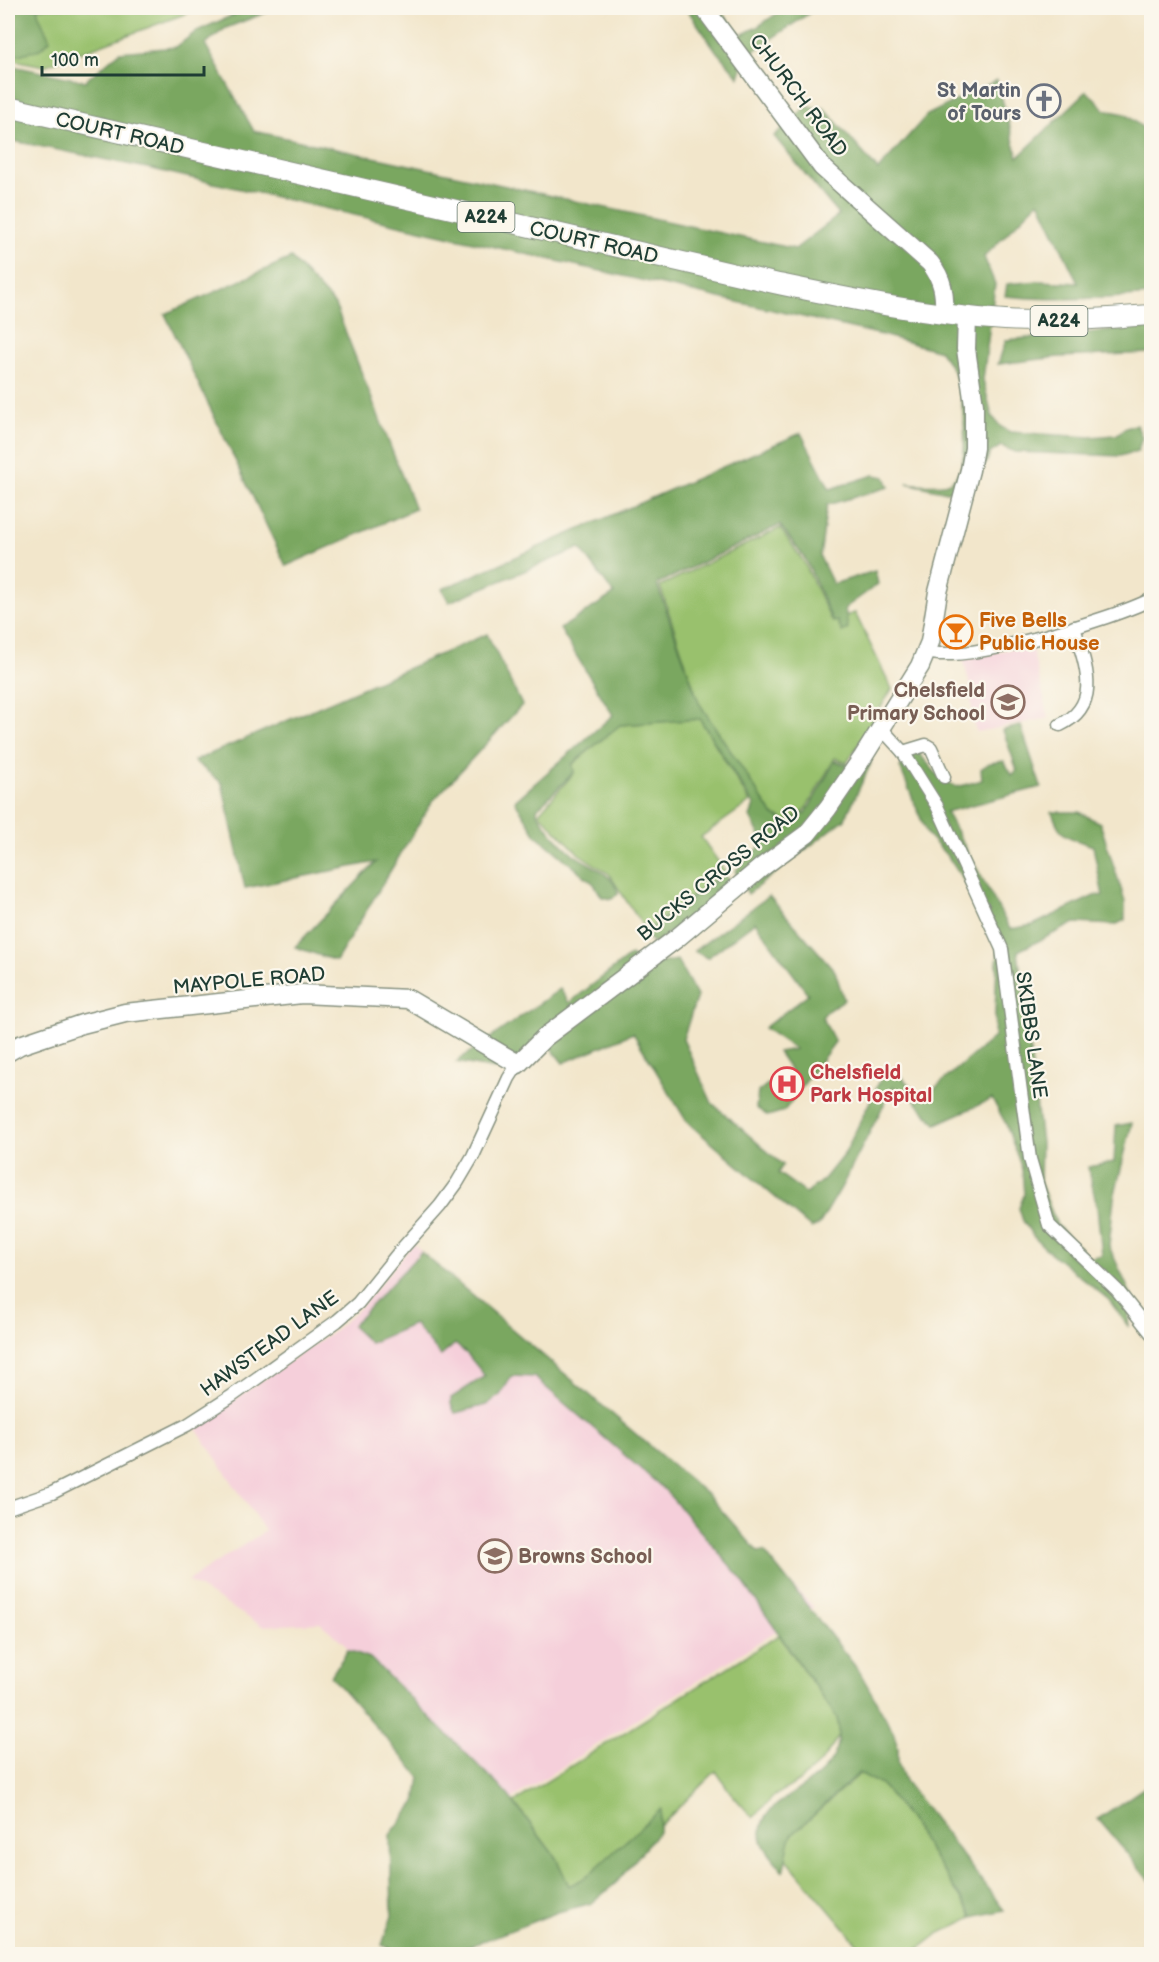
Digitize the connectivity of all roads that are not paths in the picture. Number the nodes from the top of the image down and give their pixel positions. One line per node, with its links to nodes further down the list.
1 (704, 8): 3 (street, CHURCH ROAD)
2 (8, 107): 3 (main road, COURT ROAD / A224)
3 (944, 314): 5 (main road, COURT ROAD / A224)
4 (1152, 315): 5 (main road, COURT ROAD / A224)
5 (967, 317): 8 (street)
6 (1152, 599): 7 (street)
7 (1074, 627): 8 (street); 9 (street)
8 (927, 652): 10 (street, BUCKS CROSS ROAD)
9 (1060, 725)
10 (882, 729): 11 (street, SKIBBS LANE); 14 (street, BUCKS CROSS ROAD)
11 (903, 752): 12 (street); 15 (street, SKIBBS LANE)
12 (944, 777)
13 (8, 1052): 14 (street, MAYPOLE ROAD)
14 (518, 1064): 16 (street, HAWSTEAD LANE)
15 (1152, 1334)
16 (8, 1508)

